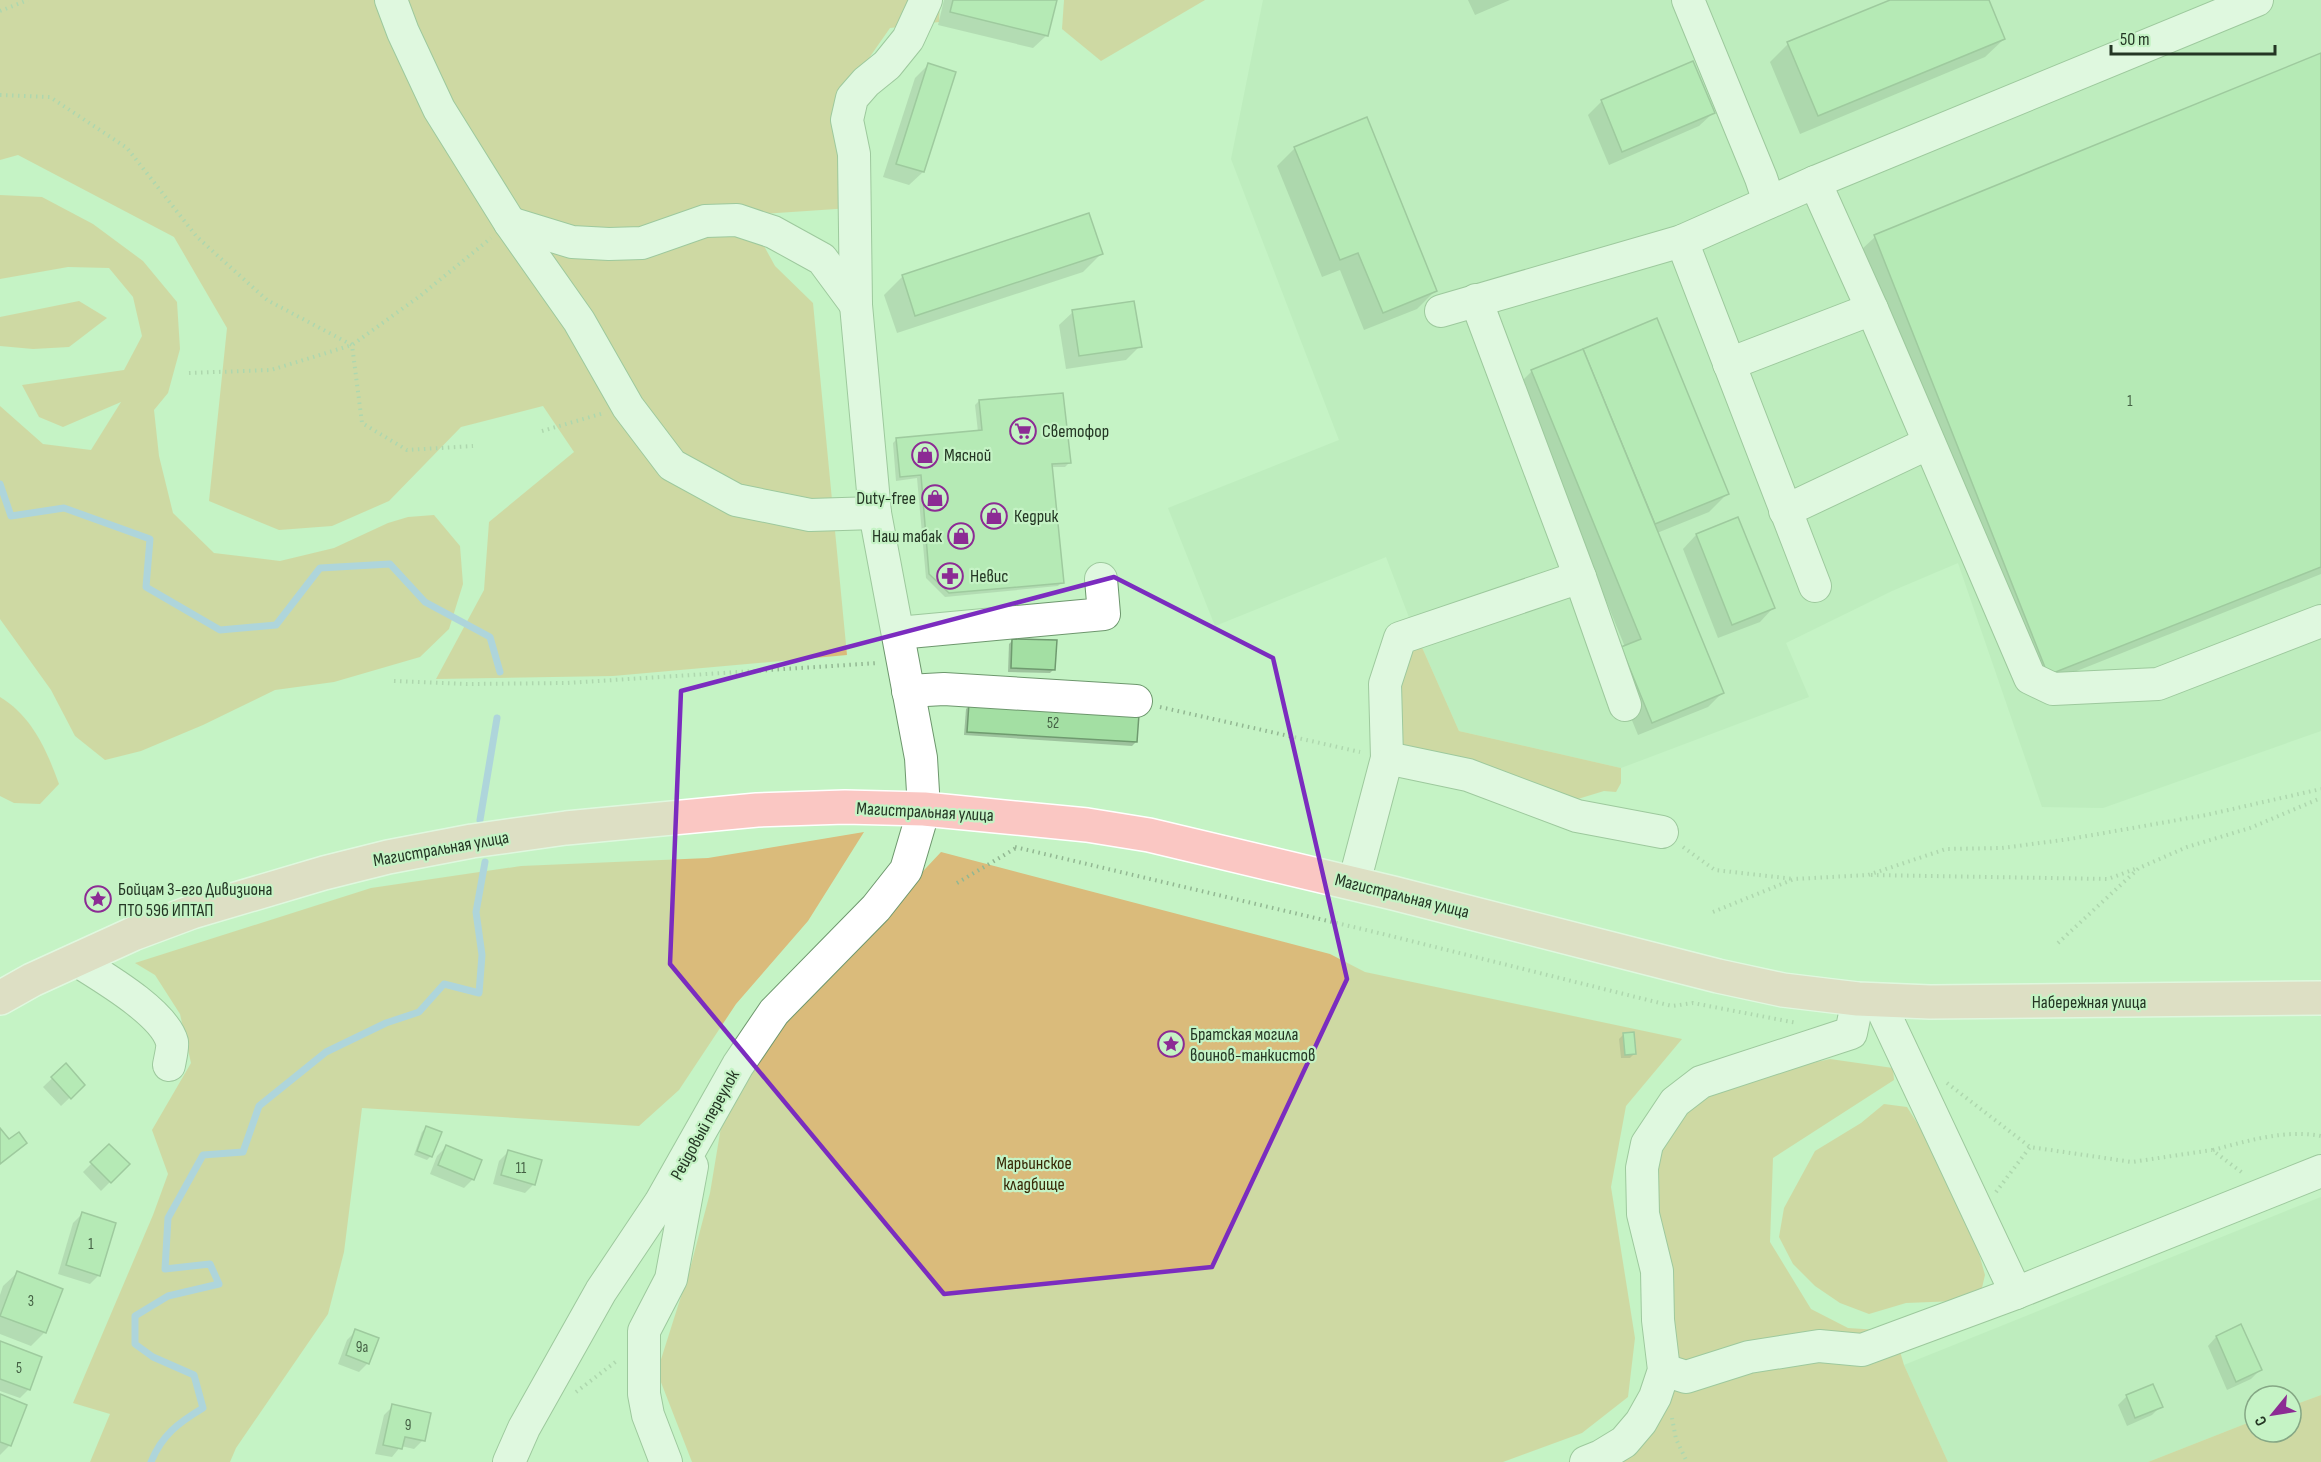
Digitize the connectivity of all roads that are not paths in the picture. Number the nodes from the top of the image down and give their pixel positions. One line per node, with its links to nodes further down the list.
1 (391, 0): 7 (street)
2 (926, 0): 10 (street, Рейдовый переулок)
3 (1688, 0): 6 (street)
4 (2257, 0): 5 (street)
5 (1815, 182): 6 (street); 11 (street)
6 (1769, 202): 8 (street)
7 (510, 223): 10 (street); 16 (street)
8 (1682, 241): 9 (street); 13 (street)
9 (1476, 300): 12 (street); 17 (street)
10 (856, 305): 16 (street, Рейдовый переулок)
11 (1872, 309): 13 (street); 14 (street)
12 (1441, 311)
13 (1730, 364): 15 (street)
14 (1929, 443): 15 (street); 20 (street)
15 (1785, 511): 19 (street)
16 (875, 513): 21 (street, Рейдовый переулок)
17 (1580, 577): 23 (street); 24 (street)
18 (1101, 579): 21 (street)
19 (1815, 586)
20 (2321, 621)
21 (903, 662): 22 (street); 25 (street, Рейдовый переулок)
22 (1136, 701)
23 (1625, 705)
24 (1387, 758): 26 (street); 27 (street)
25 (924, 808): 27 (main road, Магистральная улица); 28 (main road, Магистральная улица); 33 (street, Рейдовый переулок)
26 (1662, 832)
27 (1354, 883): 31 (main road, Магистральная улица)
28 (76, 960): 29 (main road, Магистральная улица); 32 (street)
29 (0, 998)
30 (2321, 998): 31 (main road, Набережная улица)
31 (1868, 1000): 35 (street); 36 (street)
32 (169, 1065)
33 (708, 1120): 37 (street, Рейдовый переулок); 38 (street)
34 (2321, 1171): 35 (street)
35 (2016, 1293): 36 (street)
36 (1664, 1370): 39 (street)
37 (509, 1462)
38 (666, 1462)
39 (1586, 1462)

